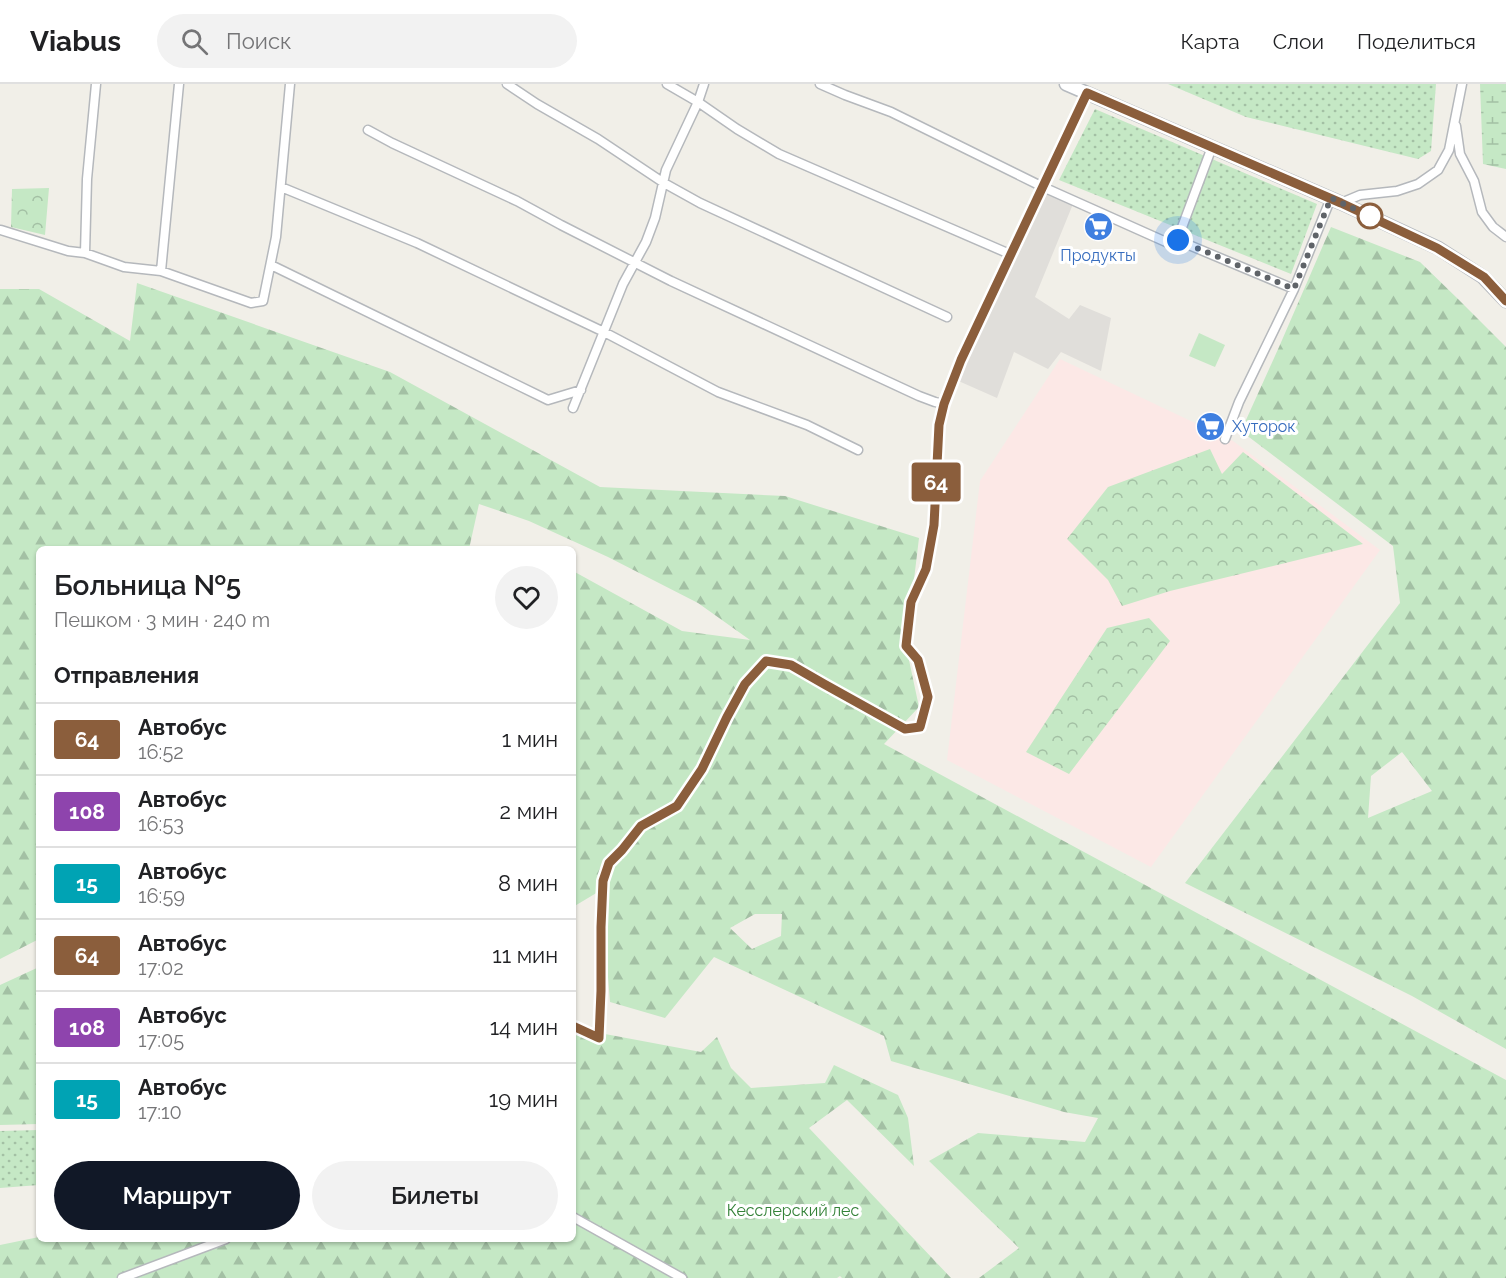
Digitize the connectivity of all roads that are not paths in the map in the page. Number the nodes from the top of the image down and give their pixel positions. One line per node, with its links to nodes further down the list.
1 (96, 84): 22 (street)
2 (179, 84): 26 (street)
3 (290, 84): 16 (street)
4 (507, 84): 15 (street)
5 (667, 84): 11 (street)
6 (704, 84): 11 (street)
7 (820, 84): 17 (street)
8 (1066, 84): 10 (main road)
9 (1462, 84): 12 (street)
10 (1087, 93): 14 (main road); 17 (street)
11 (698, 102): 15 (street); 23 (street)
12 (1455, 121): 18 (street); 20 (street)
13 (368, 130): 24 (street)
14 (1212, 147): 18 (main road); 21 (street)
15 (664, 183): 24 (street); 29 (street)
16 (281, 186): 25 (street); 30 (street)
17 (1044, 186): 21 (street); 23 (street)
18 (1336, 201): 27 (street); 28 (main road)
19 (1, 230): 22 (street)
20 (1506, 237)
21 (1176, 243): 27 (street)
22 (85, 253): 26 (street)
23 (1011, 255): 32 (street)
24 (634, 261): 30 (street); 32 (street)
25 (271, 265): 26 (street); 31 (street)
26 (161, 271)
27 (1294, 289): 34 (street)
28 (1506, 301)
29 (947, 317)
30 (604, 332): 31 (street); 35 (street)
31 (581, 390): 33 (street)
32 (944, 404): 36 (street)
33 (573, 408)
34 (1225, 439)
35 (858, 450)
36 (576, 1027)
37 (576, 1219): 40 (street)
38 (218, 1242): 39 (street)
39 (123, 1278)
40 (682, 1278)

